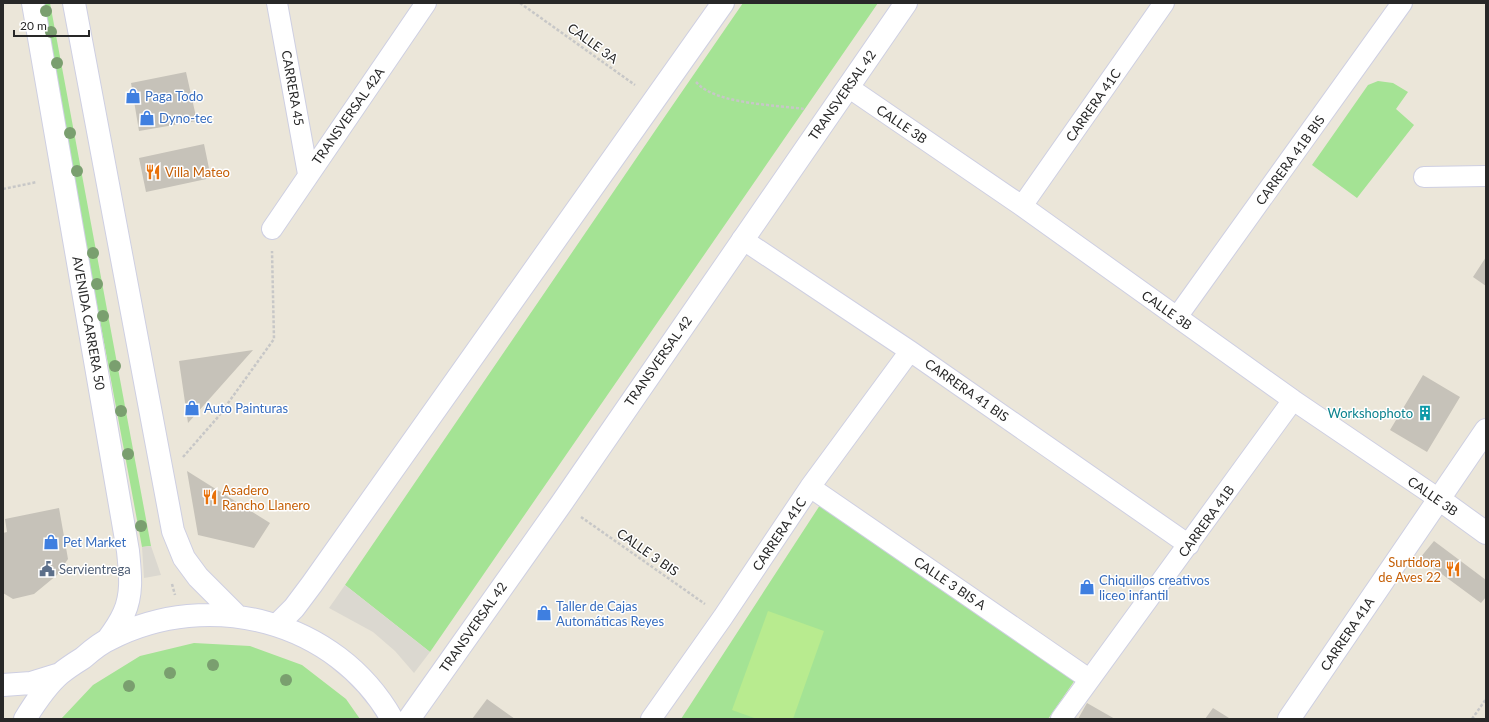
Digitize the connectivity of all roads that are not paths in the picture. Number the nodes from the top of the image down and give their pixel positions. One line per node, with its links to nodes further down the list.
1 (33, 3): 26 (street, AVENIDA CARRERA 50)
2 (74, 3): 24 (street)
3 (277, 3): 10 (street, CARRERA 45)
4 (426, 3): 10 (street, TRANSVERSAL 42A)
5 (723, 3): 25 (street)
6 (906, 3): 9 (street, TRANSVERSAL 42)
7 (1164, 3): 13 (street, CARRERA 41C)
8 (1402, 3): 16 (street, CARRERA 41B BIS)
9 (848, 87): 13 (street, CALLE 3B); 15 (street, TRANSVERSAL 42)
10 (308, 174): 14 (street, TRANSVERSAL 42A)
11 (1486, 176): 12 (street)
12 (1424, 178)
13 (1022, 206): 16 (street, CALLE 3B)
14 (272, 229)
15 (742, 239): 17 (street, CARRERA 41 BIS); 32 (street, TRANSVERSAL 42)
16 (1177, 317): 18 (street, CALLE 3B)
17 (910, 351): 20 (street, CARRERA 41C); 23 (street, CARRERA 41 BIS)
18 (1293, 400): 21 (street, CALLE 3B); 23 (street, CARRERA 41B)
19 (1486, 430): 21 (street, CARRERA 41A)
20 (810, 487): 28 (street, CALLE 3 BIS A); 33 (street, CARRERA 41C)
21 (1439, 500): 22 (street, CALLE 3B); 35 (street, CARRERA 41A)
22 (1486, 533)
23 (1189, 545): 28 (street, CARRERA 41B)
24 (237, 616): 25 (street); 26 (street)
25 (277, 625): 31 (street)
26 (108, 639): 27 (street)
27 (60, 674): 29 (street); 30 (street)
28 (1089, 679): 34 (street, CARRERA 41B)
29 (3, 685)
30 (25, 719)
31 (392, 719)
32 (409, 719)
33 (651, 719)
34 (1061, 719)
35 (1289, 719)

